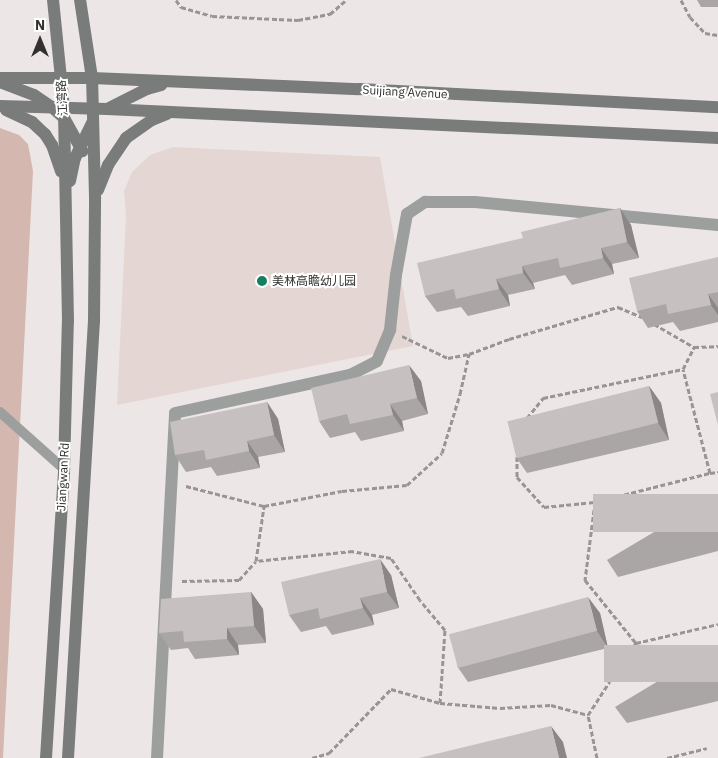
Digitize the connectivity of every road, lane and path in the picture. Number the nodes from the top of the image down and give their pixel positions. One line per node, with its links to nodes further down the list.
1 (53, 0): 9 (main road, 江湾路)
2 (80, 0): 8 (main road)
3 (176, 0): 4 (path)
4 (346, 0)
5 (681, 0): 6 (path)
6 (718, 35)
7 (0, 78): 9 (main road, Suijiang Avenue)
8 (92, 78): 9 (main road, Suijiang Avenue); 11 (main road, Suijiang Avenue); 14 (main road)
9 (61, 79): 16 (main road, 江湾路)
10 (0, 82): 16 (main road)
11 (173, 82): 13 (main road, Suijiang Avenue); 15 (main road)
12 (0, 107): 16 (main road); 21 (main road)
13 (718, 107)
14 (93, 108): 15 (main road); 16 (main road); 18 (main road)
15 (107, 109): 17 (main road); 18 (main road)
16 (60, 111): 20 (main road); 21 (main road, 江湾路)
17 (173, 112): 19 (main road); 22 (main road)
18 (93, 123): 20 (main road); 22 (main road)
19 (718, 138)
20 (80, 147): 21 (main road); 22 (main road)
21 (66, 196): 34 (main road, Jiangwan Rd)
22 (95, 197): 48 (main road, Jiangwan Rd)
23 (718, 225): 26 (street)
24 (643, 317): 29 (path)
25 (652, 322): 28 (path)
26 (390, 330): 29 (path); 37 (street)
27 (718, 346): 28 (path)
28 (694, 347): 30 (path)
29 (469, 354): 39 (path)
30 (683, 369): 32 (path); 36 (path)
31 (0, 412): 34 (lane)
32 (522, 425)
33 (516, 450): 38 (path)
34 (64, 469): 47 (main road, Jiangwan Rd)
35 (718, 472): 36 (path)
36 (710, 473): 38 (path)
37 (171, 482): 39 (path); 41 (street)
38 (595, 502): 43 (path)
39 (264, 506): 40 (path)
40 (256, 562): 41 (path); 44 (path)
41 (166, 582): 49 (street)
42 (718, 624): 43 (path)
43 (636, 643): 45 (path)
44 (440, 703): 45 (path); 50 (path)
45 (588, 715): 51 (path)
46 (707, 748): 52 (path)
47 (46, 758)
48 (68, 758)
49 (157, 758)
50 (312, 758)
51 (597, 758)
52 (667, 758)

